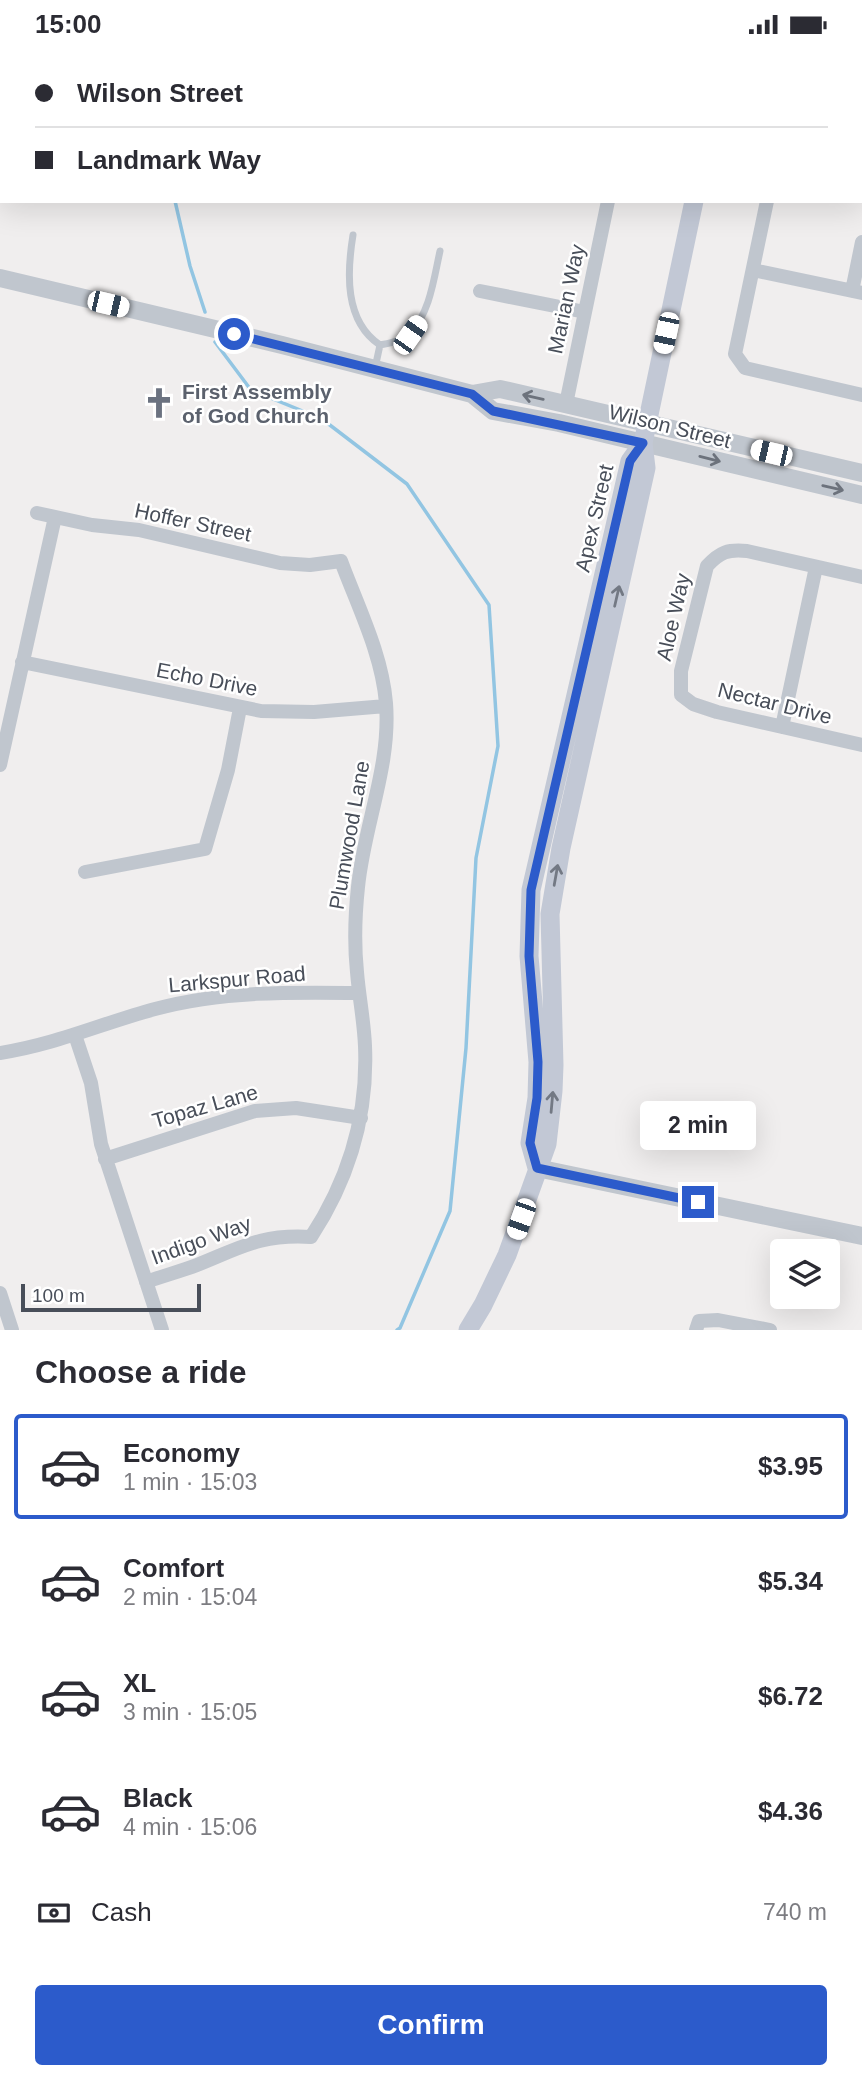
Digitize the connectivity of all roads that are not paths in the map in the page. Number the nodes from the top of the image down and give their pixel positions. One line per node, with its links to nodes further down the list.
1 (608, 203): 11 (street, Marian Way)
2 (694, 203): 17 (main road, Apex Street)
3 (767, 203): 7 (street)
4 (353, 235): 12 (lane)
5 (862, 242): 10 (street)
6 (440, 251): 12 (lane)
7 (753, 269): 10 (street); 15 (street)
8 (0, 278): 13 (street, Wilson Street)
9 (480, 291): 11 (street)
10 (857, 292)
11 (585, 312): 16 (street, Marian Way)
12 (380, 345): 13 (lane)
13 (375, 369): 14 (street, Wilson Street)
14 (472, 394): 16 (street, Wilson Street, one-way to 14); 17 (street, Wilson Street)
15 (862, 395)
16 (566, 404): 17 (street, Wilson Street)
17 (645, 433): 18 (street, Wilson Street); 19 (street, Wilson Street, one-way to 19); 38 (main road, Apex Street)
18 (862, 473)
19 (862, 495)
20 (37, 513): 21 (street, Hoffer Street)
21 (55, 517): 22 (street, Hoffer Street); 25 (street)
22 (341, 561): 27 (street, Plumwood Lane)
23 (816, 567): 24 (street); 26 (street, Aloe Way); 29 (street)
24 (862, 577)
25 (22, 662): 28 (street, Echo Drive); 31 (street)
26 (681, 695): 29 (street, Nectar Drive)
27 (386, 706): 28 (street, Echo Drive); 33 (street, Plumwood Lane)
28 (240, 708): 32 (street)
29 (782, 727): 30 (street, Nectar Drive)
30 (862, 745)
31 (0, 765)
32 (85, 872)
33 (359, 993): 34 (street, Larkspur Road); 36 (street, Plumwood Lane)
34 (75, 1035): 35 (street, Larkspur Road); 37 (street)
35 (0, 1053)
36 (361, 1118): 37 (street, Topaz Lane); 40 (street, Plumwood Lane)
37 (105, 1159): 41 (street)
38 (537, 1168): 39 (street); 46 (main road, Apex Street)
39 (862, 1236)
40 (312, 1237): 41 (street, Indigo Way)
41 (146, 1282): 45 (street)
42 (0, 1293): 44 (street)
43 (697, 1326): 47 (street)
44 (12, 1330)
45 (162, 1330)
46 (468, 1330)
47 (770, 1330)

